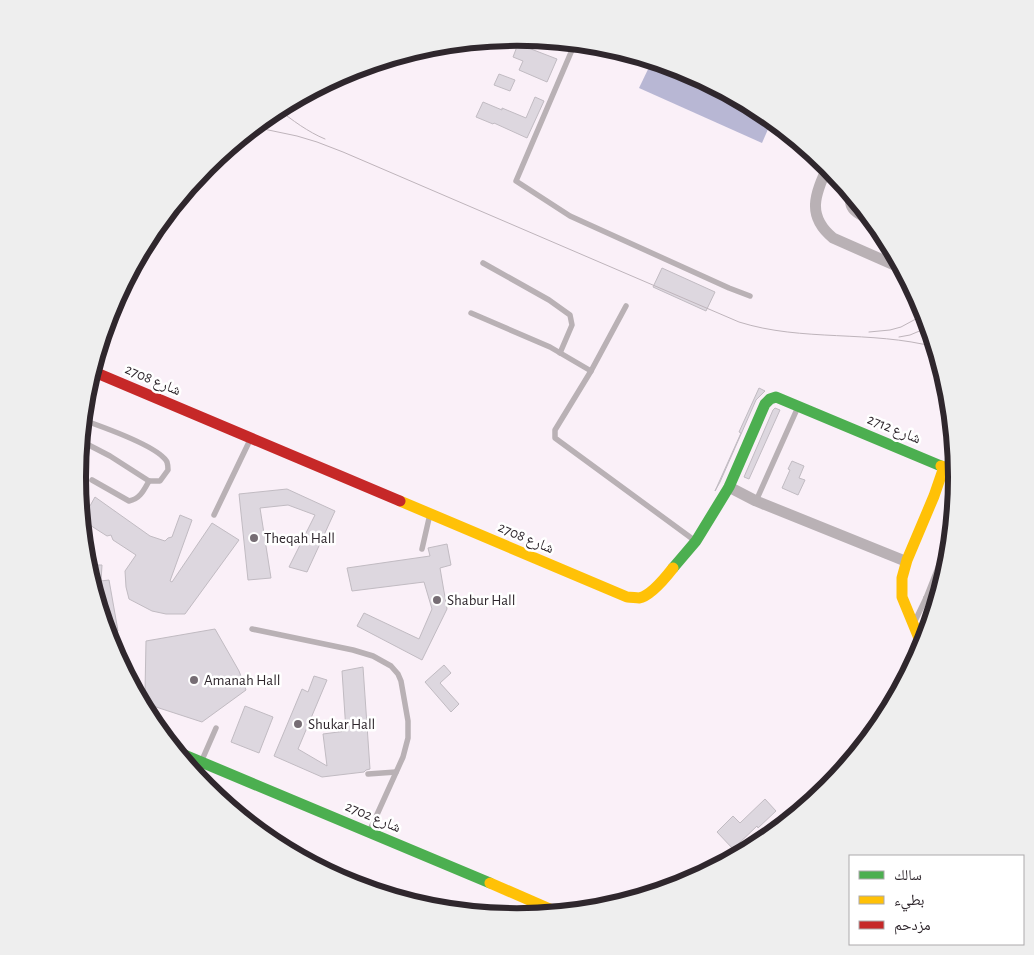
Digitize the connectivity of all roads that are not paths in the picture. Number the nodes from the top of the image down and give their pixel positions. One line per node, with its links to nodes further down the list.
1 (572, 50): 7 (lane)
2 (824, 175): 6 (street)
3 (848, 201): 4 (lane)
4 (862, 219)
5 (483, 263): 10 (lane)
6 (891, 264)
7 (750, 296)
8 (626, 306): 11 (lane)
9 (472, 313): 10 (lane)
10 (560, 353): 11 (lane)
11 (591, 371): 25 (lane)
12 (98, 374): 15 (street, شارع 2708)
13 (798, 406): 17 (street, شارع 2712); 21 (street, شارع 2712); 22 (lane)
14 (89, 422): 20 (lane)
15 (251, 439): 23 (street, شارع 2708); 24 (lane)
16 (87, 444): 20 (lane)
17 (944, 466): 18 (street); 27 (street)
18 (948, 468)
19 (92, 480): 20 (lane)
20 (149, 480)
21 (729, 487): 22 (street); 25 (street, شارع 2708)
22 (756, 501): 27 (street)
23 (430, 514): 25 (street, شارع 2708); 26 (lane)
24 (214, 515)
25 (696, 541)
26 (422, 549)
27 (906, 561): 31 (street)
28 (940, 563): 29 (lane)
29 (926, 598): 30 (lane); 31 (lane)
30 (929, 604)
31 (913, 626): 33 (street)
32 (252, 629): 37 (lane)
33 (917, 637)
34 (216, 728): 36 (lane)
35 (189, 757): 36 (street, شارع 2702)
36 (201, 762): 39 (street, شارع 2702)
37 (396, 772): 38 (lane); 39 (lane)
38 (368, 774)
39 (369, 832): 40 (street, شارع 2702)
40 (547, 908)

